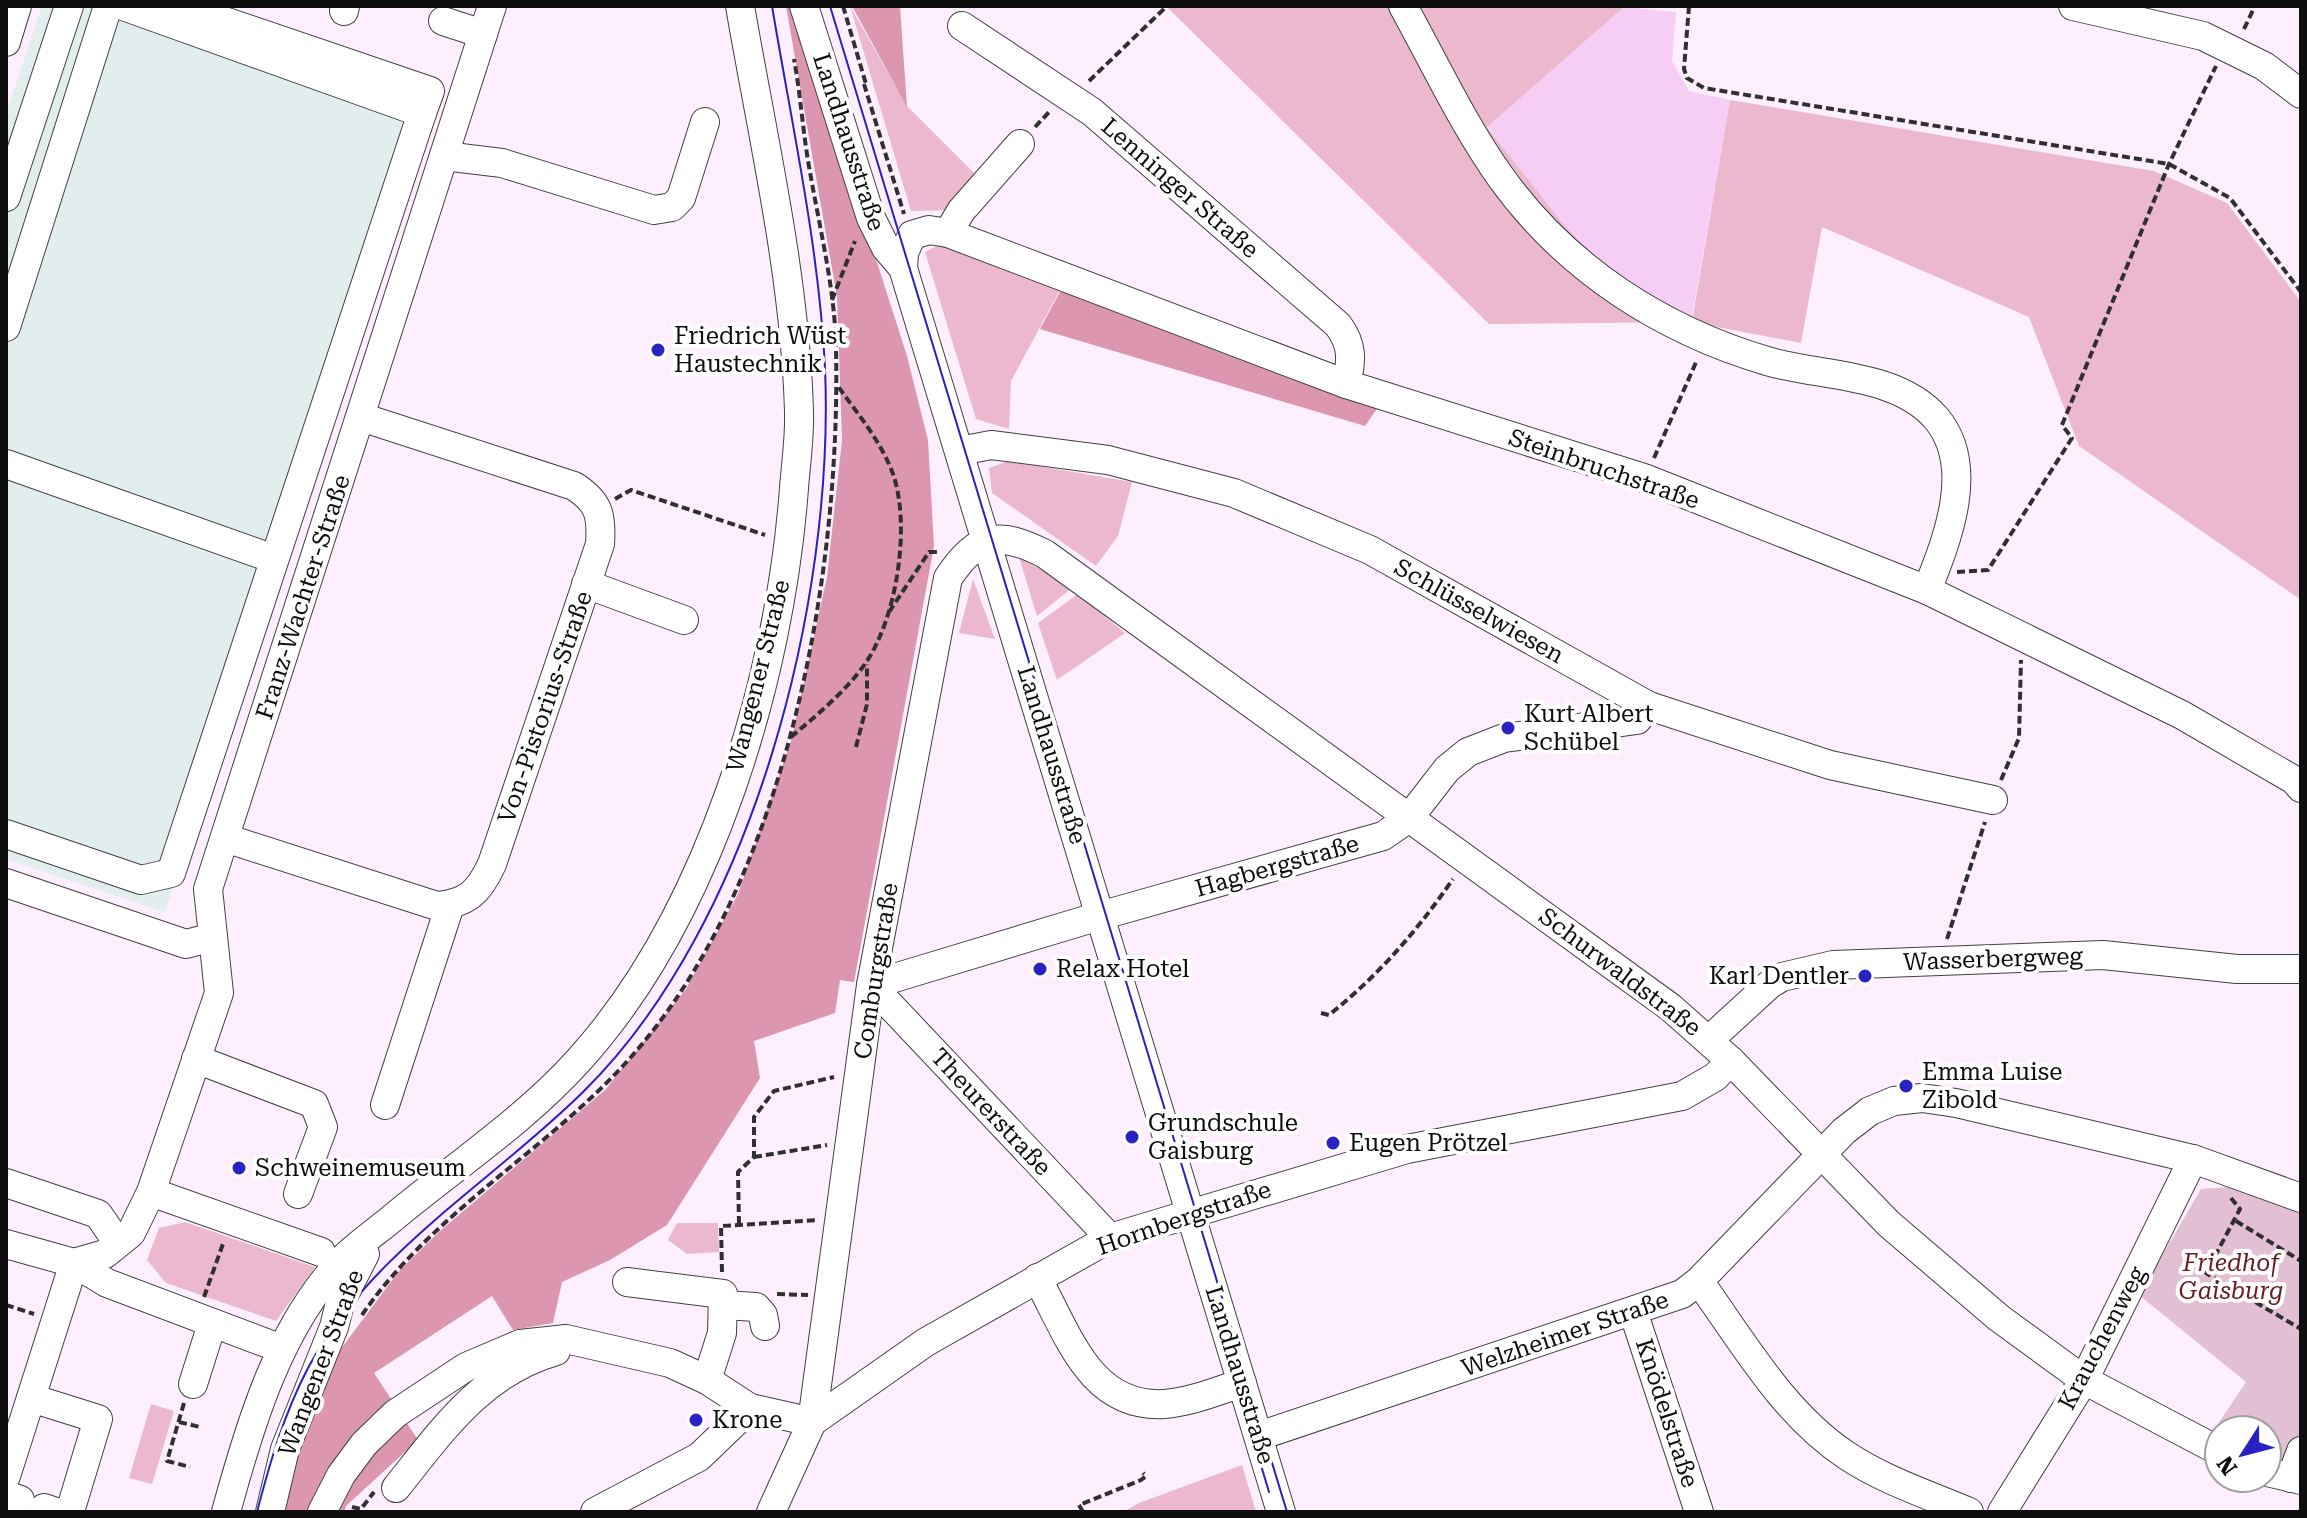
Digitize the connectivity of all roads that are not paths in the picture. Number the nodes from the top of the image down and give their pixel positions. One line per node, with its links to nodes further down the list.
1 (17, 6): 14 (street)
2 (69, 6): 20 (street)
3 (108, 6): 23 (street)
4 (123, 6): 16 (street)
5 (179, 6): 16 (street)
6 (492, 6): 13 (street, Franz-Wachter-Straße)
7 (740, 6): 58 (street, Wangener Straße)
8 (804, 6): 22 (street, Landhausstraße)
9 (1403, 6): 30 (street)
10 (2073, 6): 15 (street)
11 (443, 21): 13 (street)
12 (962, 26): 24 (street, Lenninger Straße)
13 (483, 34): 19 (street, Franz-Wachter-Straße)
14 (6, 42)
15 (2301, 94)
16 (422, 113): 29 (street)
17 (705, 122): 19 (street)
18 (1020, 144): 21 (street)
19 (444, 156): 25 (street, Franz-Wachter-Straße)
20 (6, 197)
21 (948, 233): 22 (street, Steinbruchstraße); 24 (street, Steinbruchstraße)
22 (903, 268): 26 (street, Landhausstraße)
23 (6, 327)
24 (1346, 384): 30 (street, Steinbruchstraße)
25 (361, 417): 31 (street, Von-Pistorius-Straße); 38 (street, Franz-Wachter-Straße)
26 (960, 451): 28 (street, Landhausstraße); 33 (street, Schlüsselwiesen)
27 (6, 464): 29 (street)
28 (988, 542): 36 (street, Schurwaldstraße); 43 (street, Landhausstraße); 46 (street, Comburgstraße)
29 (274, 559): 39 (street)
30 (1932, 578): 34 (street, Steinbruchstraße)
31 (586, 584): 32 (street); 42 (street, Von-Pistorius-Straße)
32 (684, 620)
33 (1649, 706): 35 (street, Schlüsselwiesen); 36 (street, Hagbergstraße)
34 (2301, 788)
35 (1993, 800)
36 (1409, 818): 43 (street, Hagbergstraße); 47 (street, Schurwaldstraße)
37 (6, 834): 39 (street)
38 (225, 838): 41 (street, Franz-Wachter-Straße); 42 (street)
39 (171, 873): 41 (street)
40 (6, 883): 44 (street)
41 (208, 889): 44 (street, Franz-Wachter-Straße)
42 (450, 905): 50 (street)
43 (1100, 916): 46 (street, Hagbergstraße); 57 (street, Landhausstraße)
44 (213, 937): 48 (street, Franz-Wachter-Straße)
45 (2301, 969): 47 (street, Wasserbergweg)
46 (871, 985): 59 (street, Theurerstraße); 79 (street, Comburgstraße)
47 (1709, 1040): 49 (street, Schurwaldstraße)
48 (196, 1059): 54 (street, Franz-Wachter-Straße); 55 (street)
49 (1731, 1061): 51 (street, Schurwaldstraße); 57 (street, Hornbergstraße)
50 (385, 1105)
51 (1823, 1154): 52 (street); 65 (street, Welzheimer Straße); 74 (street, Schurwaldstraße)
52 (2193, 1159): 56 (street); 74 (street, Krauchenweg)
53 (6, 1183): 60 (street)
54 (151, 1192): 60 (street, Franz-Wachter-Straße); 62 (street)
55 (298, 1194)
56 (2301, 1198)
57 (1192, 1213): 59 (street, Hornbergstraße); 75 (street, Landhausstraße)
58 (389, 1221): 72 (street, Wangener Straße); 87 (street, Wangener Straße)
59 (1110, 1238): 64 (street, Hornbergstraße)
60 (118, 1243): 63 (street)
61 (6, 1244): 63 (street)
62 (321, 1252)
63 (74, 1263): 69 (street); 77 (street)
64 (1037, 1278): 75 (street); 79 (street, Hornbergstraße)
65 (1699, 1281): 68 (street, Welzheimer Straße); 93 (street)
66 (627, 1282): 67 (street)
67 (723, 1300): 70 (street); 73 (street)
68 (1634, 1314): 80 (street, Welzheimer Straße); 92 (street, Knödelstraße)
69 (204, 1321): 72 (street); 76 (street)
70 (765, 1326)
71 (588, 1345): 73 (street); 84 (street); 88 (street)
72 (282, 1349): 86 (street, Wangener Straße)
73 (707, 1380): 78 (street)
74 (2084, 1380): 81 (street, Schurwaldstraße); 94 (street, Krauchenweg)
75 (1242, 1383): 80 (street, Landhausstraße)
76 (193, 1384)
77 (31, 1398): 85 (street); 85 (street)
78 (750, 1408): 79 (street); 89 (street)
79 (812, 1422): 90 (street)
80 (1259, 1436): 91 (street, Landhausstraße)
81 (2203, 1443)
82 (2301, 1451): 83 (street)
83 (2286, 1477)
84 (396, 1488)
85 (34, 1499)
86 (226, 1512)
87 (270, 1512)
88 (322, 1512)
89 (595, 1512)
90 (771, 1512)
91 (1281, 1512)
92 (1699, 1512)
93 (1969, 1512)
94 (2002, 1512)

